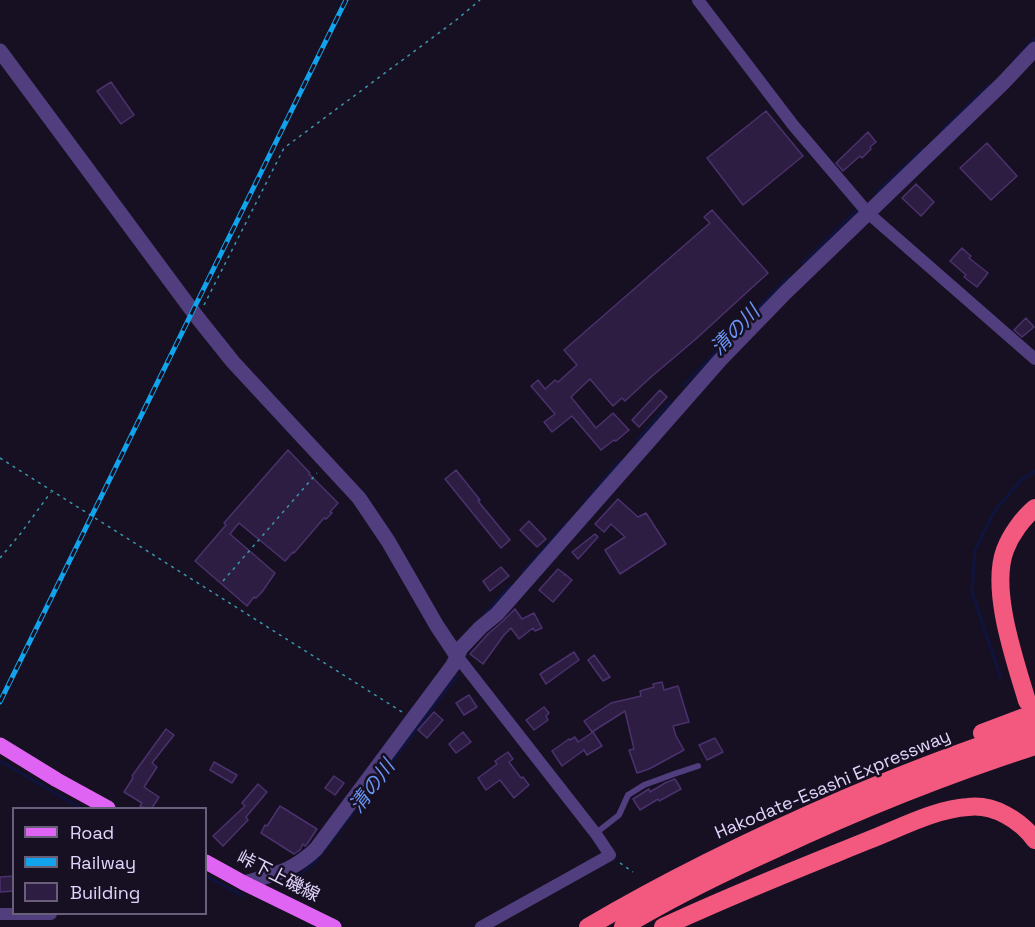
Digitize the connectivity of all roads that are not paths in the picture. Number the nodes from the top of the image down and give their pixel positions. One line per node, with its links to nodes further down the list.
1 (698, 0): 4 (street)
2 (1035, 49): 4 (street)
3 (0, 51): 8 (street)
4 (868, 213): 5 (street); 8 (street)
5 (1035, 359)
6 (1035, 508): 9 (highway)
7 (1035, 525): 9 (highway)
8 (457, 656): 16 (street); 19 (street)
9 (1032, 700): 15 (highway)
10 (1035, 728): 15 (highway, Hakodate-Esashi Expressway)
11 (0, 746): 14 (main road)
12 (1035, 746): 23 (highway, Hakodate-Esashi Expressway)
13 (698, 766): 16 (lane)
14 (106, 807)
15 (809, 814): 22 (highway, Hakodate-Esashi Expressway)
16 (596, 834): 21 (street)
17 (1035, 840): 24 (highway)
18 (207, 863): 19 (main road, 峠下上磯線)
19 (243, 883): 20 (main road, 峠下上磯線)
20 (334, 927)
21 (481, 927)
22 (588, 927)
23 (623, 927)
24 (663, 927)

